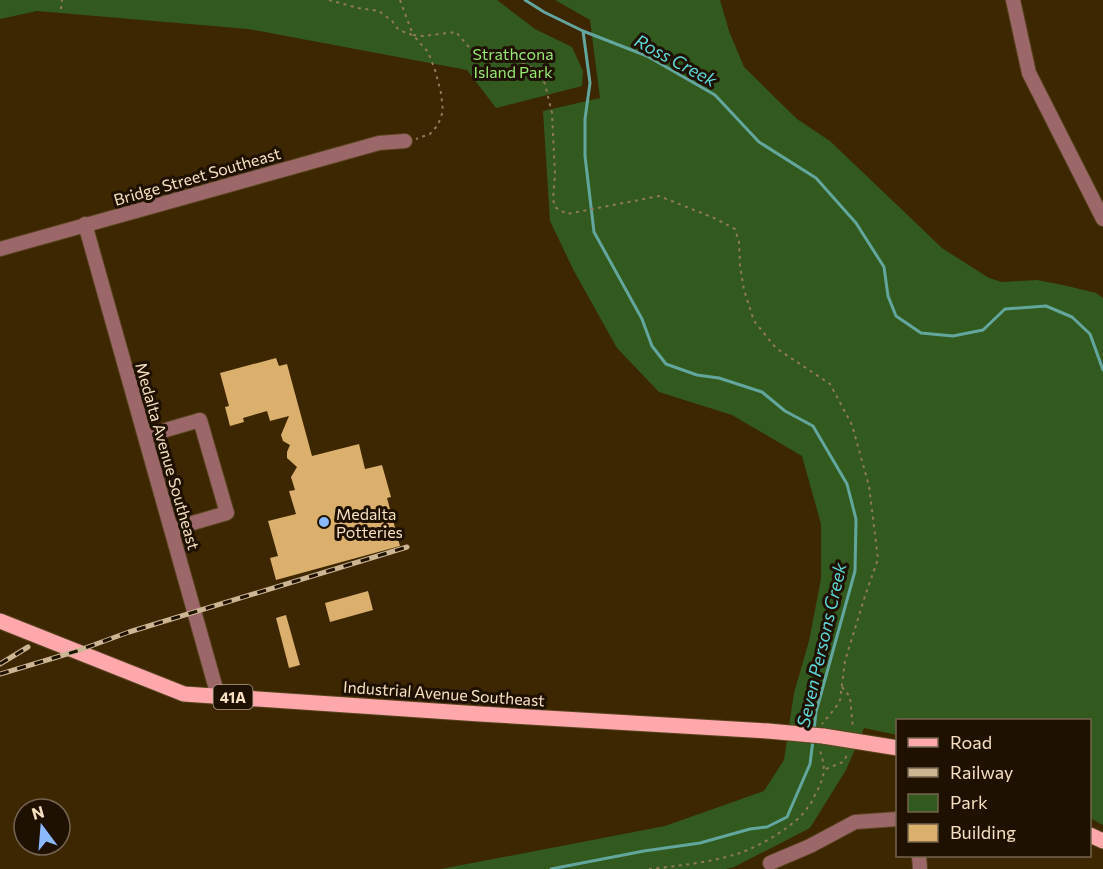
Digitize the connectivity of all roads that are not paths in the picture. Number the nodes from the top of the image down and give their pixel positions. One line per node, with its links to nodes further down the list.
1 (1013, 0): 3 (street)
2 (405, 141): 4 (street, Bridge Street Southeast)
3 (1103, 219)
4 (85, 224): 5 (street, Bridge Street Southeast); 6 (street, Medalta Avenue Southeast)
5 (0, 249)
6 (145, 436): 7 (street, Medalta Avenue Southeast); 7 (street)
7 (172, 529): 9 (street, Medalta Avenue Southeast)
8 (0, 621): 9 (main road, Industrial Avenue Southeast / 41A)
9 (218, 696): 10 (main road, Industrial Avenue Southeast / 41A, bridge)
10 (896, 748)
11 (896, 819): 12 (street)
12 (770, 863)

